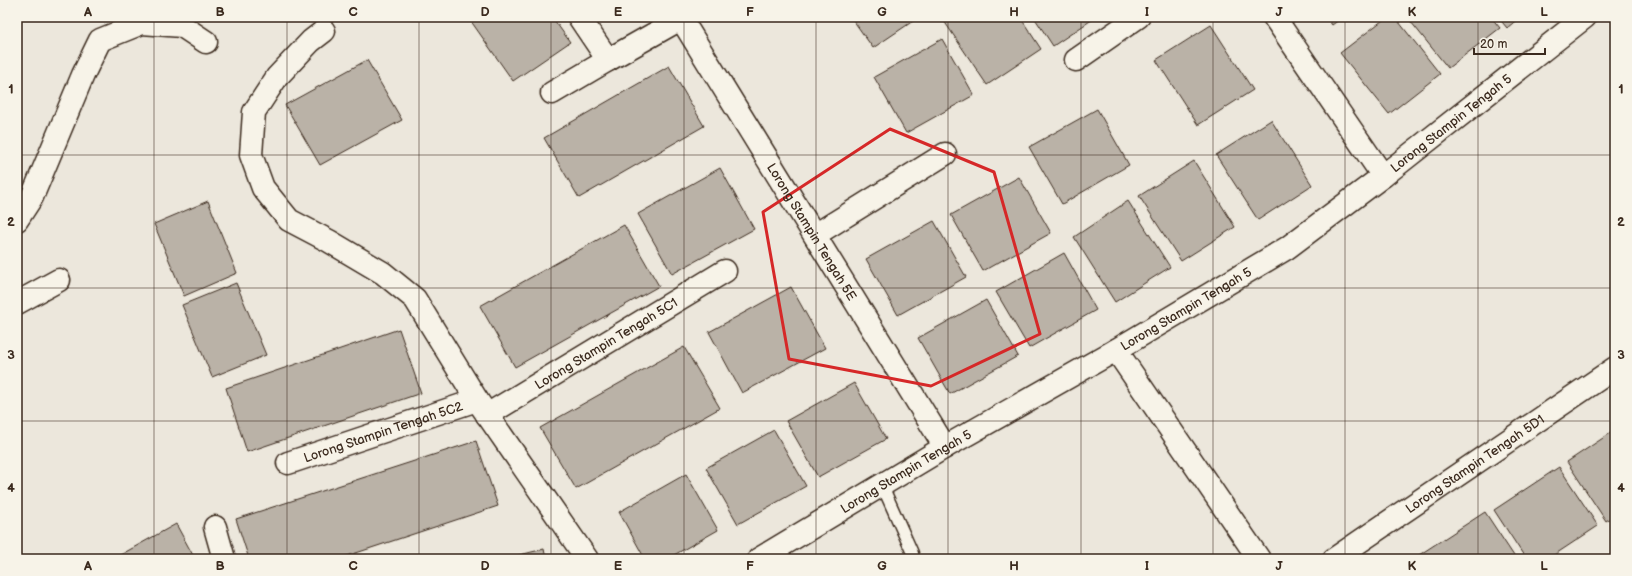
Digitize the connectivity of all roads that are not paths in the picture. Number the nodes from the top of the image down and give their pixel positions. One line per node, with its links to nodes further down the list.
1 (579, 17): 8 (street)
2 (682, 17): 8 (street); 14 (street, Lorong Stampin Tengah 5E)
3 (1138, 17): 9 (street)
4 (1274, 17): 12 (street)
5 (1585, 17): 12 (street, Lorong Stampin Tengah 5)
6 (324, 31): 20 (street)
7 (206, 42): 13 (street)
8 (608, 60): 10 (street)
9 (1076, 60)
10 (552, 93)
11 (945, 154): 14 (street)
12 (1383, 176): 18 (street, Lorong Stampin Tengah 5)
13 (17, 220)
14 (815, 235): 21 (street, Lorong Stampin Tengah 5E)
15 (725, 271): 20 (street, Lorong Stampin Tengah 5C1)
16 (59, 280): 17 (street)
17 (17, 303)
18 (1116, 350): 21 (street, Lorong Stampin Tengah 5); 29 (street)
19 (1615, 368): 30 (street, Lorong Stampin Tengah 5D1)
20 (482, 407): 22 (street, Lorong Stampin Tengah 5C2); 26 (street)
21 (945, 447): 23 (street, Lorong Stampin Tengah 5)
22 (288, 464)
23 (882, 485): 27 (street, Lorong Stampin Tengah 5); 28 (lane)
24 (215, 527): 25 (street)
25 (224, 559)
26 (587, 559)
27 (759, 559)
28 (914, 559)
29 (1259, 559)
30 (1334, 559)

